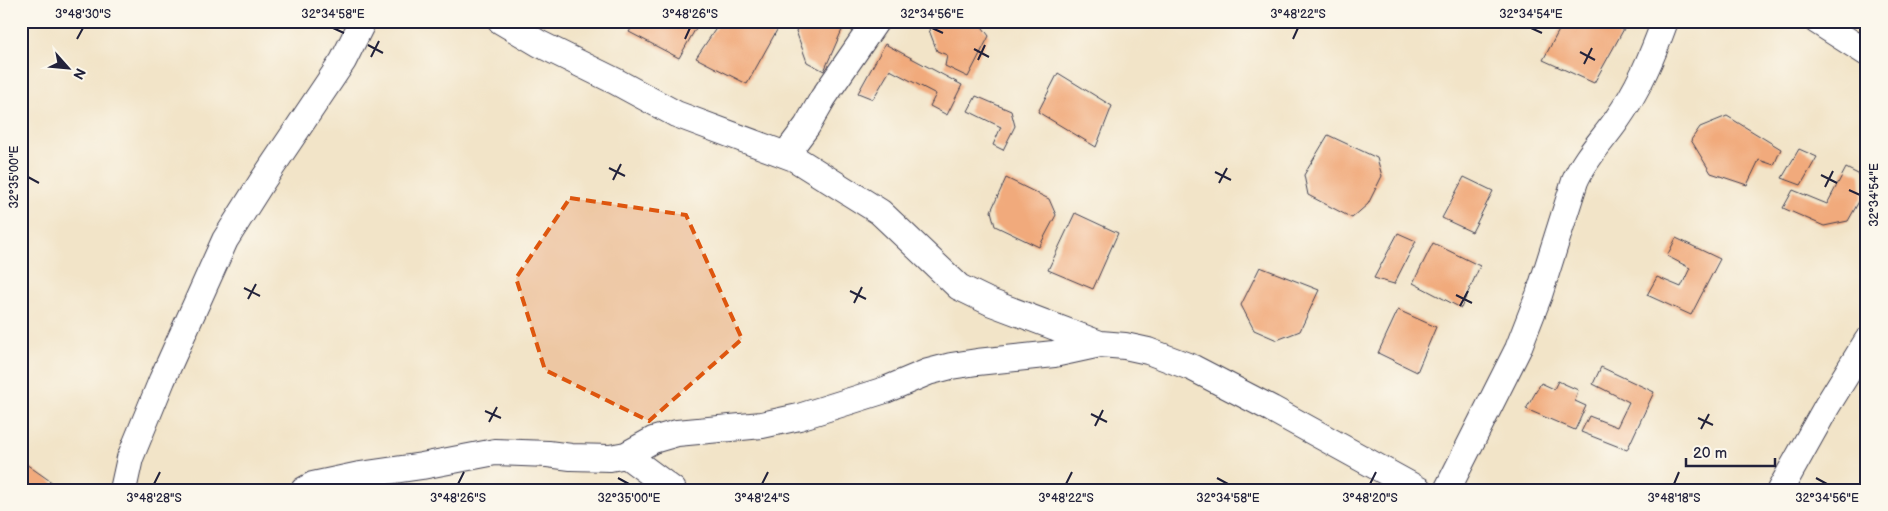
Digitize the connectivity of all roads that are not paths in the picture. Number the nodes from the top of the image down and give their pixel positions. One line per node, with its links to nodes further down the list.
1 (363, 21): 11 (street)
2 (501, 21): 7 (street)
3 (876, 21): 7 (street)
4 (1665, 21): 15 (street)
5 (1818, 21): 6 (street)
6 (1867, 53)
7 (786, 154): 9 (street)
8 (1867, 341): 16 (street)
9 (1100, 344): 10 (street); 14 (street)
10 (626, 454): 12 (street); 13 (street)
11 (123, 490)
12 (304, 490)
13 (673, 490)
14 (1418, 490)
15 (1447, 490)
16 (1780, 490)

